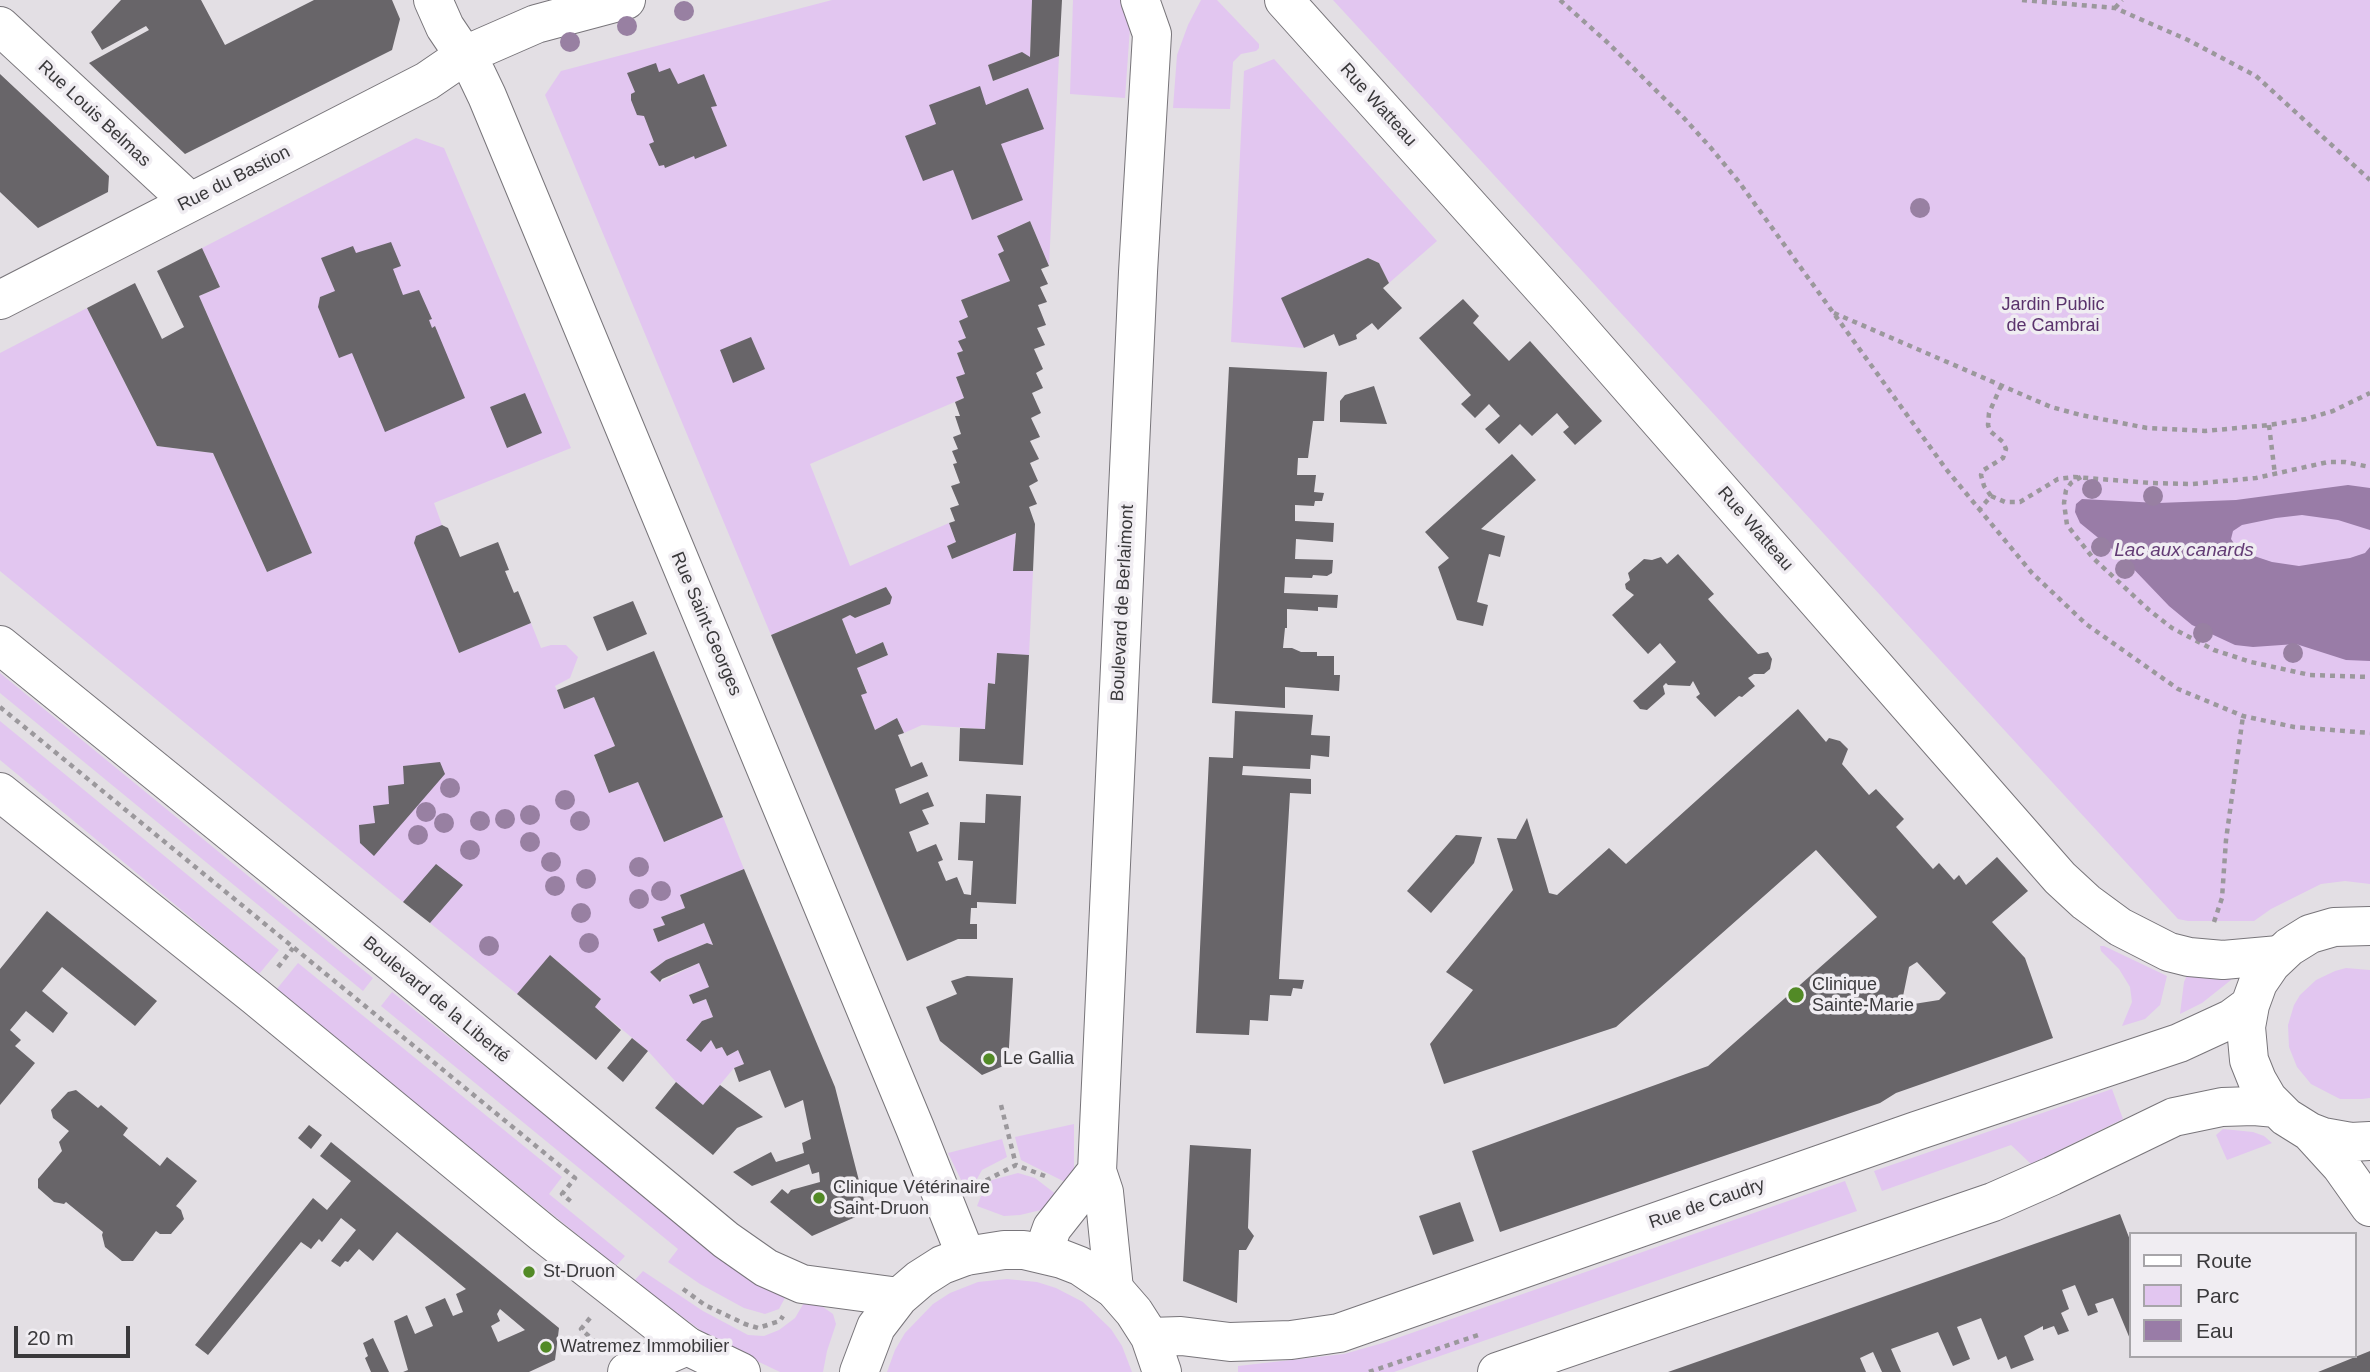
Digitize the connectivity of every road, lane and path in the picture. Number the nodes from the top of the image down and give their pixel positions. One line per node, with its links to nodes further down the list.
1 (433, 0): 11 (street, Rue Saint-Georges)
2 (626, 0): 11 (street, Rue du Bastion)
3 (1170, 0): 9 (street, Boulevard de Berlaimont)
4 (1284, 0): 32 (street, Rue Watteau)
5 (1560, 0): 15 (path)
6 (2022, 0): 8 (path)
7 (2122, 0): 8 (path)
8 (2115, 8): 12 (path)
9 (1146, 17): 39 (street, Boulevard de Berlaimont)
10 (0, 26): 13 (street, Rue Louis Belmas)
11 (465, 55): 13 (street, Rue du Bastion); 40 (street, Rue Saint-Georges)
12 (2370, 180)
13 (189, 201): 14 (street, Rue du Bastion)
14 (0, 300)
15 (1833, 313): 16 (path); 23 (path)
16 (2001, 386): 18 (path); 22 (path)
17 (2370, 393): 18 (path)
18 (2269, 425): 20 (path)
19 (2370, 467): 20 (path)
20 (2275, 475): 21 (path)
21 (2081, 477): 22 (path); 25 (path)
22 (1991, 496): 23 (path)
23 (1978, 511): 27 (path)
24 (0, 645): 45 (street, Boulevard de la Liberté)
25 (2370, 677)
26 (0, 707): 42 (path)
27 (2243, 716): 28 (path); 32 (path)
28 (2370, 733)
29 (0, 792): 50 (street)
30 (2370, 926): 31 (street)
31 (2279, 955): 32 (street, Rue Watteau); 33 (street)
32 (2189, 957)
33 (2250, 1005): 35 (street); 51 (street, Rue de Caudry)
34 (1002, 1105): 38 (path)
35 (2276, 1108): 36 (street); 56 (street)
36 (2310, 1132): 37 (street); 41 (street)
37 (2370, 1141)
38 (1016, 1165): 39 (path); 40 (path)
39 (1089, 1181): 43 (street); 47 (street, Boulevard de Berlaimont)
40 (945, 1201): 44 (street, Rue Saint-Georges)
41 (2370, 1207)
42 (584, 1212)
43 (1043, 1254): 44 (street); 47 (street)
44 (966, 1256): 48 (street)
45 (802, 1284): 46 (path); 48 (street, Boulevard de la Liberté)
46 (682, 1289)
47 (1114, 1289): 51 (street)
48 (899, 1297): 54 (street)
49 (1492, 1331): 55 (path)
50 (687, 1346): 52 (street); 53 (street)
51 (1156, 1354)
52 (627, 1372)
53 (741, 1372)
54 (859, 1372)
55 (1368, 1372)
56 (1497, 1372)

